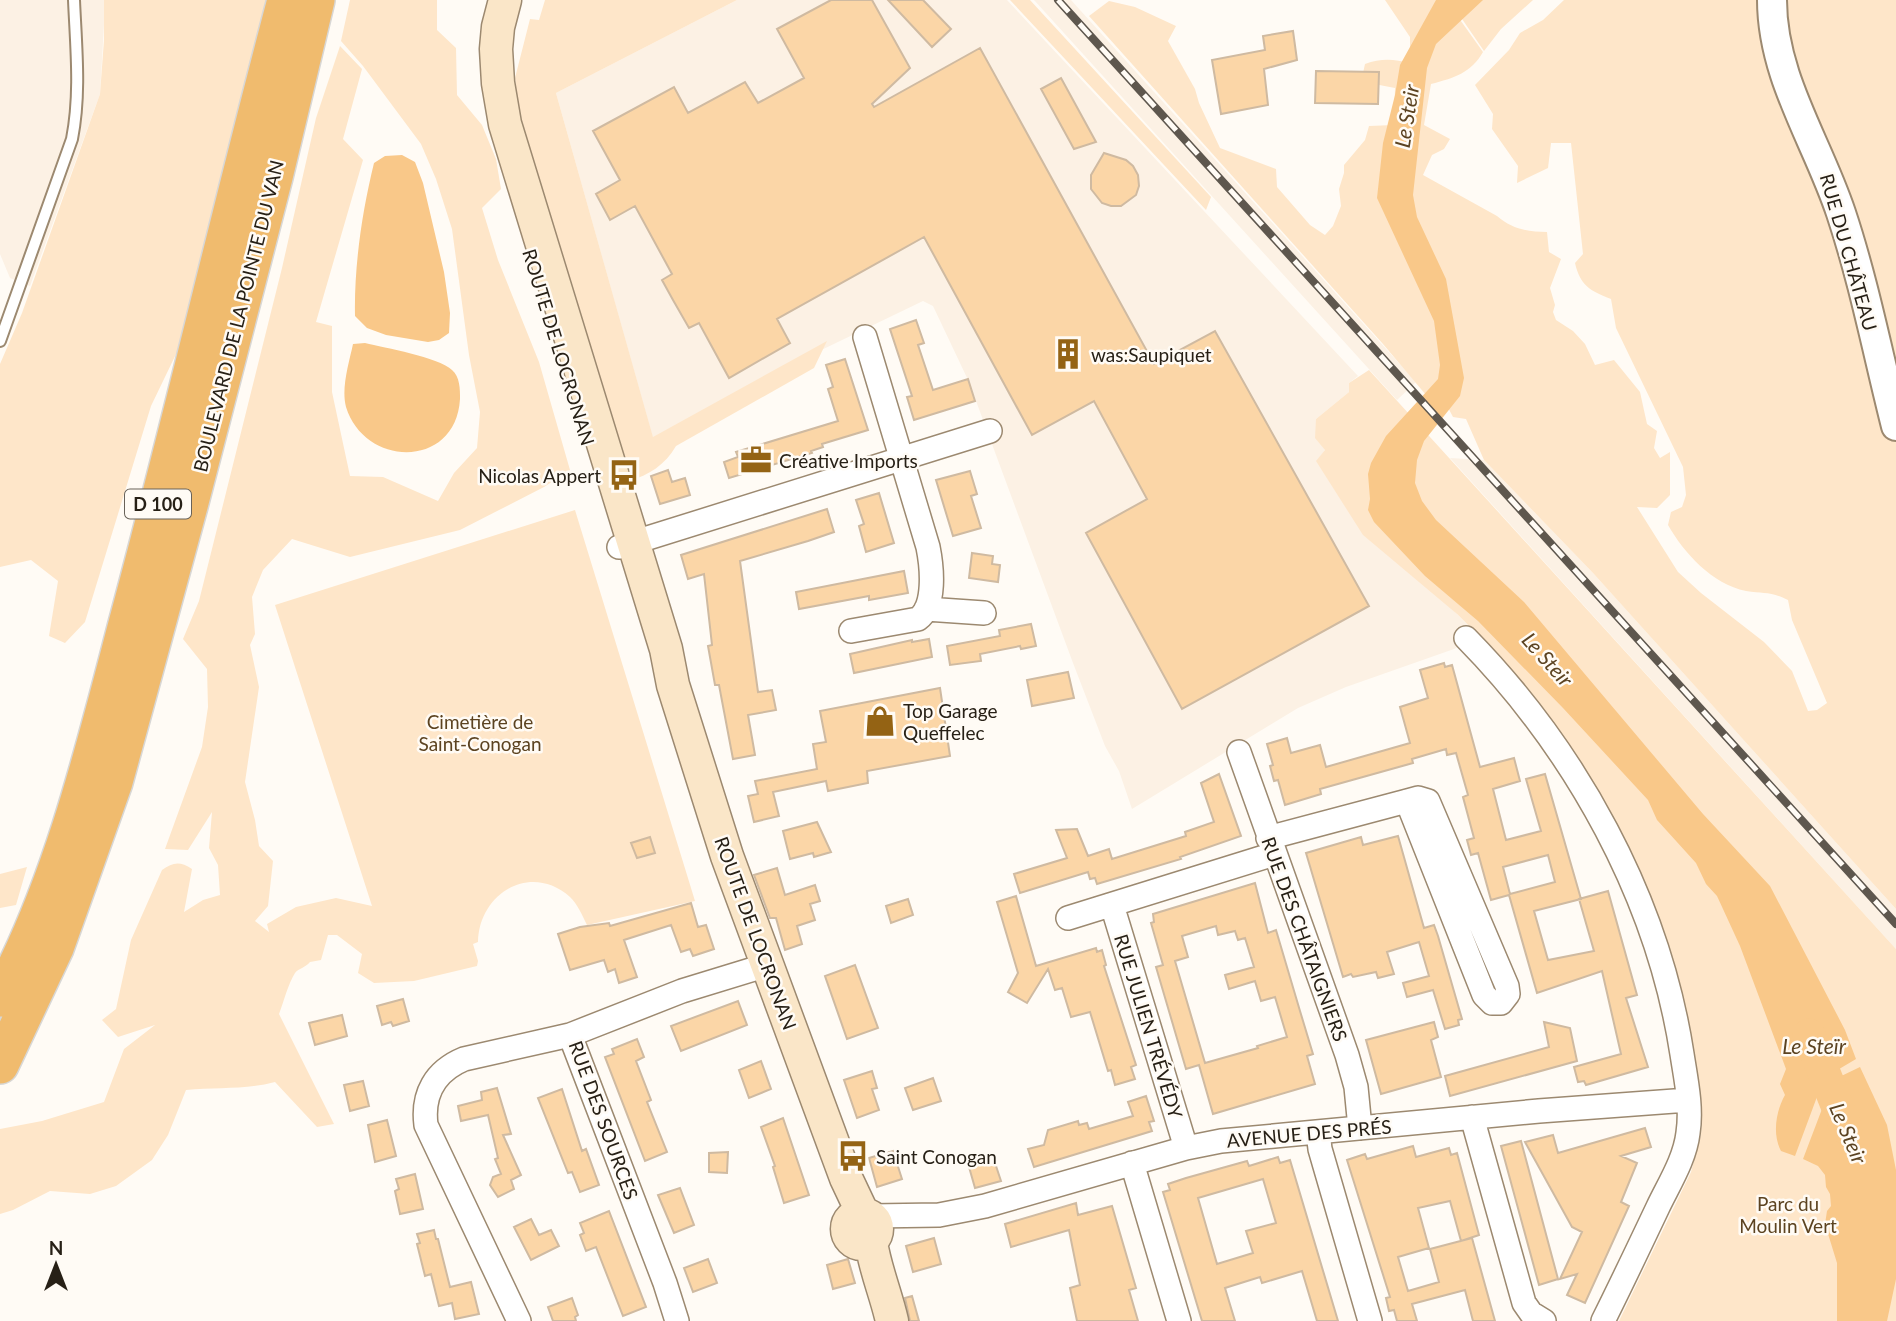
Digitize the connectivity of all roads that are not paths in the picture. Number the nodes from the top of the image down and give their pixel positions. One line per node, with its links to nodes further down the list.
1 (74, 0): 10 (lane)
2 (286, 0): 25 (highway, BOULEVARD DE LA POINTE DU VAN / D 100)
3 (316, 0): 27 (highway, BOULEVARD DE LA POINTE DU VAN / D 100)
4 (483, 0): 14 (main road, ROUTE DE LOCRONAN)
5 (505, 0): 8 (main road, ROUTE DE LOCRONAN)
6 (1773, 0): 11 (street, RUE DU CHÂTEAU)
7 (508, 51): 8 (lane, ROUTE DE LOCRONAN)
8 (501, 104): 14 (main road, ROUTE DE LOCRONAN)
9 (865, 337): 13 (street)
10 (0, 341)
11 (1896, 426)
12 (990, 431): 13 (street)
13 (903, 460): 14 (street); 15 (street)
14 (626, 546): 24 (main road, ROUTE DE LOCRONAN)
15 (926, 609): 16 (street); 17 (street)
16 (984, 613)
17 (850, 631)
18 (1466, 638): 28 (street)
19 (1239, 752): 21 (street, RUE DES CHÂTAIGNIERS)
20 (1407, 801): 20 (street); 21 (street)
21 (1271, 846): 22 (street); 30 (street, RUE DES CHÂTAIGNIERS)
22 (1112, 905): 23 (street); 32 (street, RUE JULIEN TRÉVÉDY)
23 (1068, 918)
24 (767, 965): 26 (street, RUE DES SOURCES); 34 (main road, ROUTE DE LOCRONAN)
25 (0, 998)
26 (570, 1035): 35 (street); 36 (street, RUE DES SOURCES)
27 (0, 1065)
28 (1688, 1100): 29 (street, AVENUE DES PRÉS); 42 (street)
29 (1472, 1117): 30 (street, AVENUE DES PRÉS); 41 (street)
30 (1360, 1128): 31 (street, AVENUE DES PRÉS)
31 (1318, 1132): 32 (street, AVENUE DES PRÉS); 40 (street)
32 (1186, 1148): 33 (street, AVENUE DES PRÉS)
33 (1132, 1163): 34 (street, AVENUE DES PRÉS); 39 (street)
34 (864, 1229): 37 (main road, ROUTE DE LOCRONAN); 38 (main road, ROUTE DE LOCRONAN)
35 (519, 1321)
36 (677, 1321)
37 (878, 1321)
38 (892, 1321)
39 (1179, 1321)
40 (1370, 1321)
41 (1544, 1321)
42 (1603, 1321)

